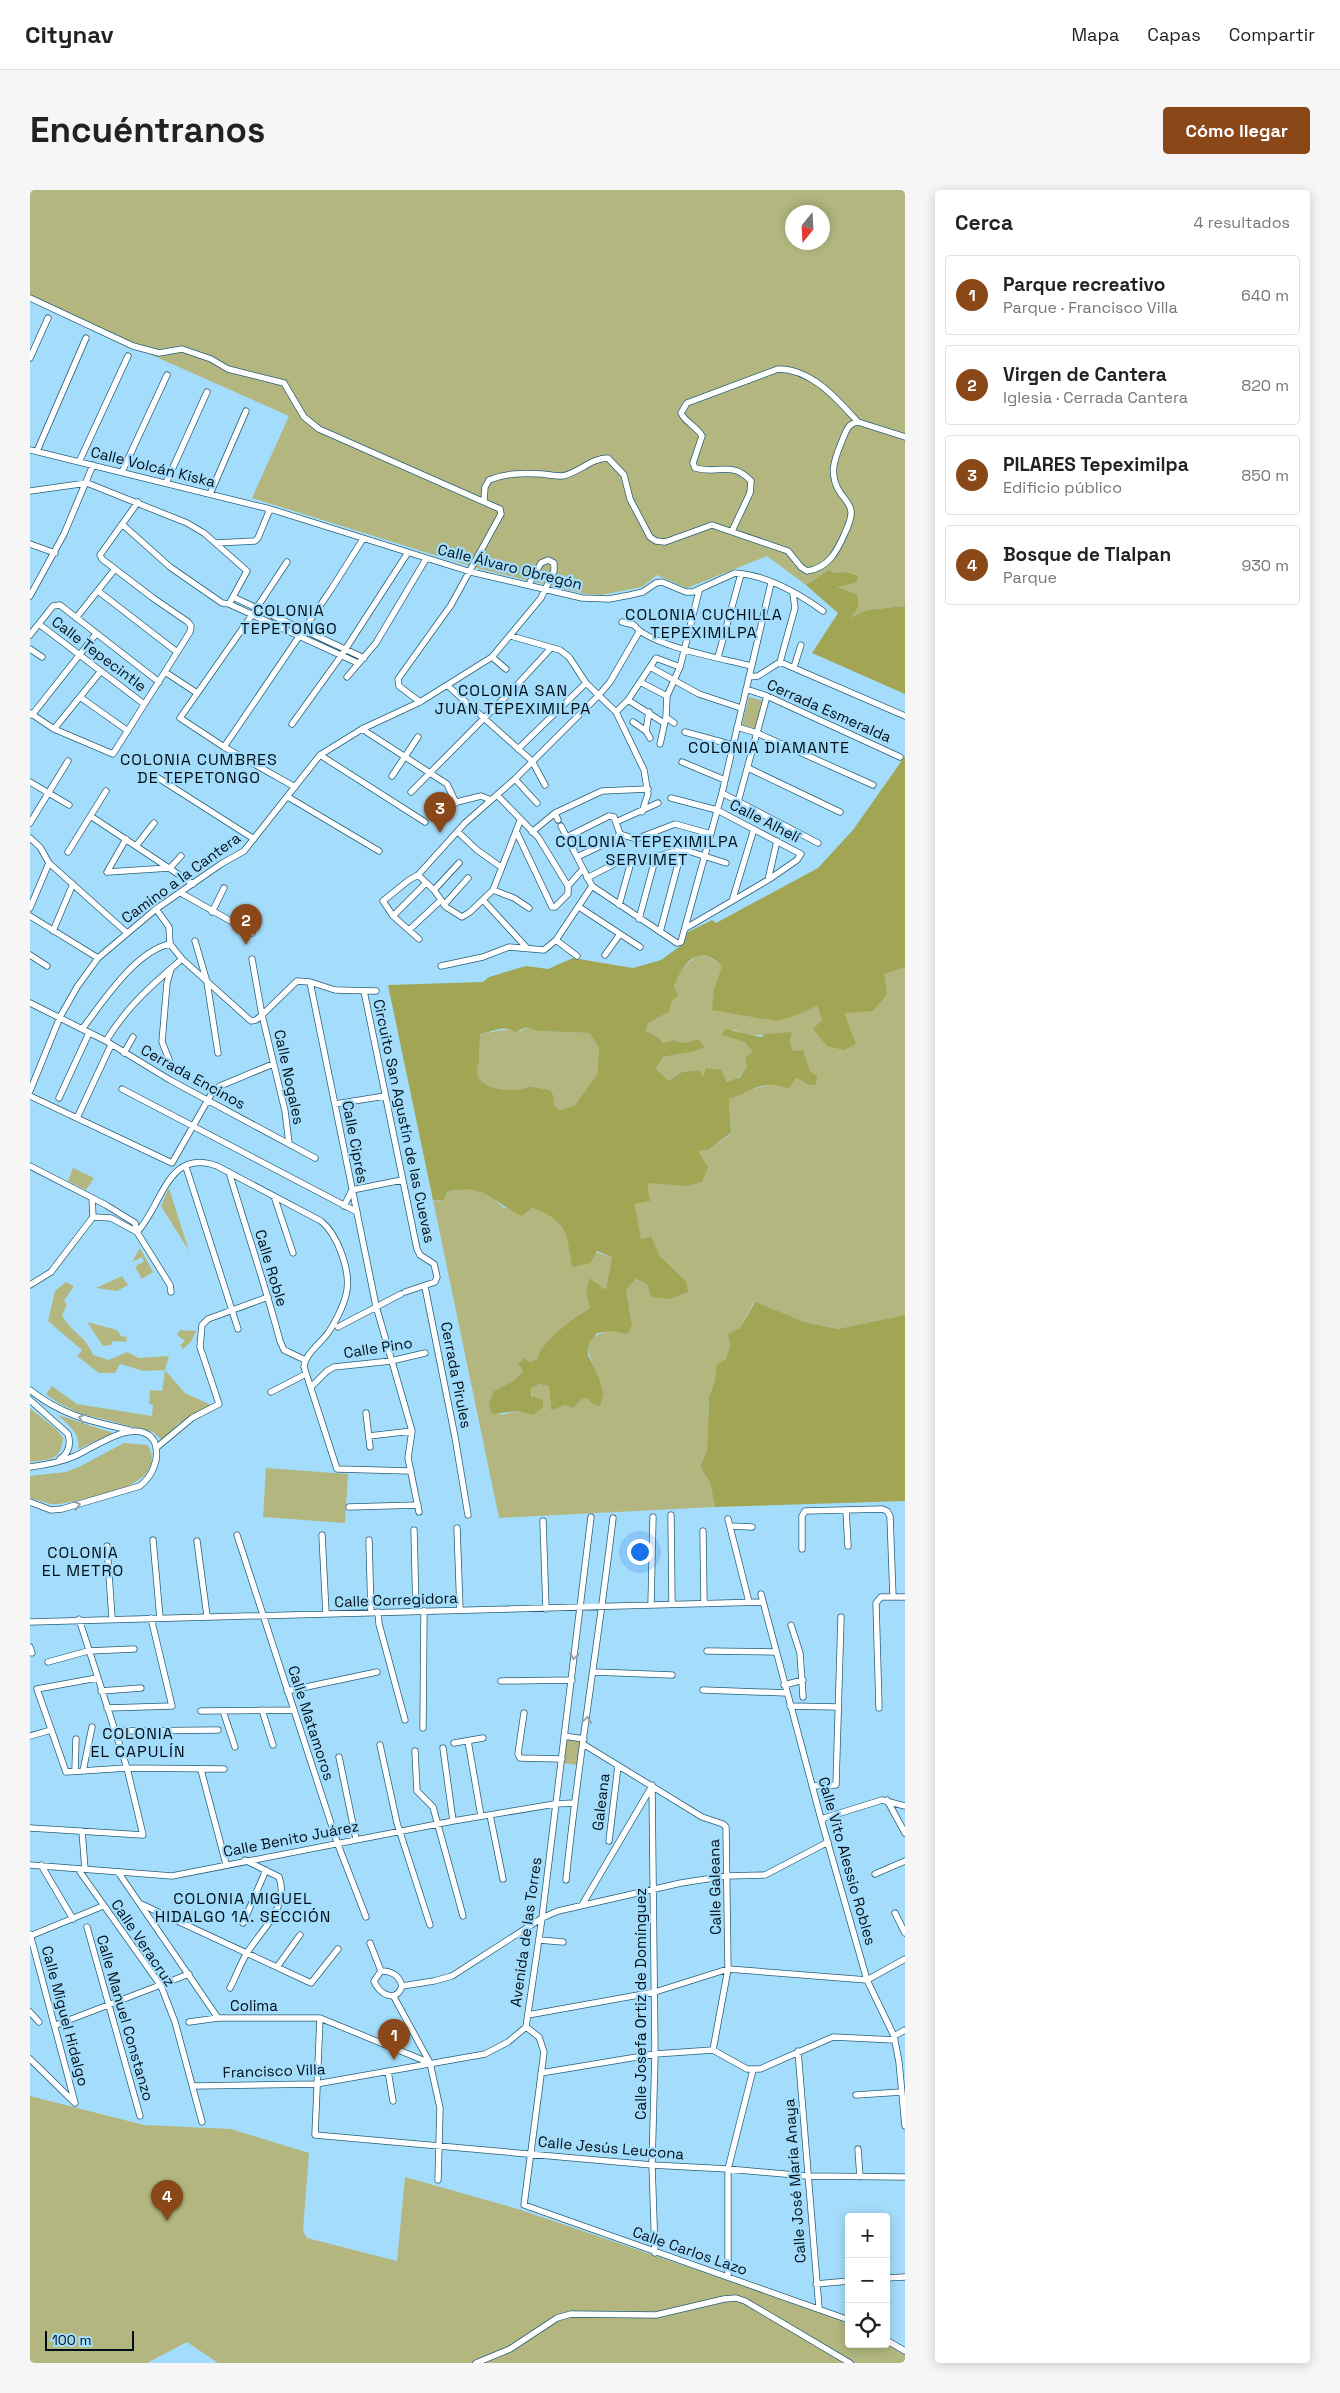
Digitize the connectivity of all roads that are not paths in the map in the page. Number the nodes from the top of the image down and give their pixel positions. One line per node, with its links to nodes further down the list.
1 (30, 298): 20 (street)
2 (48, 318): 5 (street)
3 (86, 338): 12 (street)
4 (128, 356): 13 (street)
5 (30, 358)
6 (167, 375): 15 (street)
7 (207, 392): 17 (street)
8 (246, 411): 19 (street)
9 (858, 422): 10 (street); 24 (street); 24 (street)
10 (905, 436)
11 (30, 450): 12 (street, Calle Volcán Kiska)
12 (37, 452): 13 (street, Calle Volcán Kiska)
13 (79, 462): 14 (street, Calle Volcán Kiska)
14 (93, 465): 15 (street, Calle Volcán Kiska); 16 (street)
15 (122, 472): 17 (street, Calle Volcán Kiska)
16 (87, 482): 18 (street); 21 (street); 28 (street)
17 (166, 483): 19 (street, Calle Volcán Kiska)
18 (31, 490)
19 (210, 494): 22 (street, Calle Volcán Kiska)
20 (484, 500): 24 (street); 33 (street)
21 (138, 502): 23 (street); 26 (street)
22 (270, 509): 25 (street, Calle Álvaro Obregón); 26 (street)
23 (122, 524): 32 (street); 43 (street)
24 (732, 532)
25 (363, 539): 29 (street, Calle Álvaro Obregón); 50 (street)
26 (216, 543): 42 (street)
27 (30, 544): 28 (street)
28 (55, 552): 41 (street)
29 (407, 554): 30 (street, Calle Álvaro Obregón); 61 (street)
30 (426, 559): 33 (street, Calle Álvaro Obregón); 66 (street)
31 (287, 562): 44 (street)
32 (115, 569): 39 (street); 60 (street)
33 (471, 572): 36 (street, Calle Álvaro Obregón); 90 (street)
34 (741, 574): 35 (street); 38 (street); 65 (street)
35 (771, 583): 40 (street); 69 (street)
36 (529, 584): 37 (street, Calle Álvaro Obregón); 37 (street, Camino a la Cantera)
37 (545, 588): 38 (street, Calle Álvaro Obregón); 54 (street, Camino a la Cantera)
38 (699, 590): 59 (street)
39 (98, 591): 47 (street); 60 (street)
40 (793, 594): 45 (street); 67 (street)
41 (30, 596)
42 (233, 597): 43 (street); 44 (street)
43 (229, 604): 46 (street)
44 (256, 609): 46 (street); 50 (street)
45 (823, 611)
46 (252, 615): 55 (street); 84 (street)
47 (76, 618): 49 (street); 52 (street)
48 (622, 622): 51 (street)
49 (39, 624): 53 (street); 62 (street, Calle Tepecintle)
50 (303, 631): 55 (street); 61 (street)
51 (639, 632): 59 (street); 85 (street)
52 (96, 634): 62 (street); 79 (street)
53 (30, 635)
54 (511, 636): 57 (street); 64 (street, Camino a la Cantera)
55 (300, 637): 61 (street); 113 (street)
56 (801, 645): 72 (street)
57 (551, 648): 81 (street); 97 (street)
58 (30, 649): 63 (street)
59 (686, 649): 65 (street); 71 (street)
60 (177, 652): 75 (street)
61 (342, 653): 66 (street); 68 (street); 101 (street)
62 (79, 655): 74 (street, Calle Tepecintle); 95 (street)
63 (42, 657)
64 (492, 657): 73 (street); 82 (street, Camino a la Cantera)
65 (718, 657): 69 (street)
66 (364, 658): 68 (street)
67 (780, 662): 72 (street); 77 (street)
68 (358, 663): 76 (street)
69 (751, 666): 77 (street)
70 (650, 667): 71 (street); 78 (street); 80 (street)
71 (680, 667): 78 (street)
72 (794, 667): 96 (street)
73 (506, 669)
74 (101, 671): 88 (street); 91 (street, Calle Tepecintle)
75 (165, 672): 79 (street); 84 (street)
76 (347, 677)
77 (749, 677): 83 (street)
78 (673, 681): 86 (street); 92 (street)
79 (159, 682): 91 (street)
80 (640, 682): 86 (street); 89 (street)
81 (586, 683): 85 (street); 114 (street)
82 (448, 686): 90 (street, Camino a la Cantera); 97 (street)
83 (746, 689): 87 (street, Cerrada Esmeralda); 92 (street)
84 (197, 693): 113 (street)
85 (598, 696): 93 (street); 119 (street)
86 (666, 696): 98 (street)
87 (767, 696): 108 (street); 117 (street, Cerrada Esmeralda)
88 (80, 697): 103 (street); 106 (street)
89 (628, 700): 93 (street); 94 (street)
90 (420, 702): 104 (street, Camino a la Cantera)
91 (144, 704): 106 (street)
92 (741, 708): 102 (street)
93 (616, 712): 131 (street)
94 (649, 712): 98 (street); 105 (street)
95 (31, 714): 103 (street)
96 (905, 716)
97 (483, 719): 114 (street); 122 (street)
98 (665, 720): 100 (street); 111 (street)
99 (633, 722): 105 (street)
100 (674, 723)
101 (292, 724)
102 (737, 727): 108 (street); 112 (street)
103 (54, 729): 106 (street)
104 (362, 729): 115 (street, Camino a la Cantera); 116 (street)
105 (646, 730): 110 (street)
106 (128, 731)
107 (684, 732): 112 (street)
108 (757, 733): 121 (street); 129 (street)
109 (418, 737): 116 (street)
110 (650, 738)
111 (660, 744)
112 (733, 745): 126 (street)
113 (224, 747): 130 (street)
114 (518, 749): 119 (street)
115 (320, 755): 130 (street, Camino a la Cantera); 152 (street)
116 (405, 757): 122 (street); 124 (street)
117 (900, 757)
118 (68, 761): 134 (street)
119 (532, 761): 125 (street); 128 (street)
120 (682, 762): 126 (street)
121 (748, 768): 140 (street); 148 (street)
122 (431, 772): 133 (street); 141 (street)
123 (152, 774): 165 (street)
124 (392, 776)
125 (515, 779): 136 (street); 142 (street)
126 (725, 780): 135 (street)
127 (30, 782): 134 (street)
128 (546, 785)
129 (873, 785)
130 (295, 787): 137 (street, Camino a la Cantera)
131 (648, 789): 147 (street); 149 (street)
132 (106, 791): 150 (street)
133 (411, 792)
134 (48, 793): 144 (street); 154 (street)
135 (722, 793): 140 (street); 146 (street)
136 (497, 795): 139 (street); 151 (street)
137 (288, 797): 165 (street, Camino a la Cantera); 170 (street)
138 (671, 798): 146 (street, Calle Alhelí)
139 (491, 800): 141 (street); 158 (street)
140 (738, 802): 167 (street)
141 (456, 803): 145 (street)
142 (537, 803)
143 (658, 804): 147 (street)
144 (69, 805)
145 (445, 805)
146 (717, 810): 156 (street, Calle Alhelí); 161 (street)
147 (642, 812): 153 (street)
148 (840, 812)
149 (555, 813): 159 (street); 162 (street)
150 (92, 816): 164 (street); 171 (street)
151 (520, 821): 157 (street); 159 (street)
152 (425, 822)
153 (616, 822): 160 (street); 162 (street)
154 (30, 823)
155 (154, 823): 168 (street)
156 (754, 829): 166 (street, Calle Alhelí); 196 (street)
157 (516, 831): 180 (street); 190 (street)
158 (458, 832): 180 (street); 183 (street)
159 (532, 832): 190 (street)
160 (620, 834): 161 (street); 175 (street)
161 (711, 834): 174 (street)
162 (568, 836): 175 (street)
163 (30, 838): 177 (street)
164 (126, 839): 168 (street); 181 (street)
165 (254, 839): 189 (street, Camino a la Cantera)
166 (777, 841): 186 (street); 186 (street, Calle Alhelí)
167 (818, 843)
168 (136, 846): 181 (street)
169 (682, 850): 173 (street); 174 (street); 214 (street)
170 (379, 851)
171 (68, 852)
172 (180, 856): 181 (street)
173 (656, 856): 176 (street); 208 (street)
174 (705, 856): 179 (street); 210 (street)
175 (577, 857): 182 (street)
176 (631, 862): 185 (street); 199 (street)
177 (49, 863): 188 (street); 201 (street)
178 (459, 863): 193 (street)
179 (726, 863)
180 (501, 867): 194 (street)
181 (170, 868): 189 (street)
182 (583, 869): 185 (street); 190 (street)
183 (418, 875): 187 (street); 207 (street)
184 (468, 878): 198 (street)
185 (587, 878): 191 (street)
186 (768, 880): 196 (street)
187 (426, 883): 193 (street); 207 (street)
188 (73, 884): 211 (street); 213 (street)
189 (193, 884): 195 (street, Camino a la Cantera)
190 (568, 886)
191 (592, 886): 199 (street); 200 (street)
192 (224, 888): 204 (street)
193 (434, 890): 198 (street)
194 (493, 890): 197 (street); 202 (street)
195 (181, 893): 203 (street, Camino a la Cantera); 204 (street)
196 (733, 898): 210 (street)
197 (483, 900): 198 (street); 222 (street)
198 (442, 903): 212 (street)
199 (619, 905): 208 (street)
200 (579, 907): 216 (street); 218 (street)
201 (30, 908)
202 (529, 908)
203 (156, 909): 213 (street, Camino a la Cantera); 220 (street)
204 (212, 912): 209 (street)
205 (243, 914): 209 (street)
206 (30, 916): 211 (street)
207 (393, 916): 212 (street)
208 (639, 919): 214 (street)
209 (238, 925): 215 (street)
210 (686, 928): 214 (street)
211 (53, 930): 226 (street)
212 (409, 930): 217 (street)
213 (126, 932): 226 (street, Camino a la Cantera)
214 (660, 932)
215 (252, 933)
216 (620, 934): 221 (street); 225 (street)
217 (420, 939)
218 (556, 940): 222 (street); 224 (street)
219 (195, 941): 232 (street)
220 (170, 944): 227 (street); 239 (street)
221 (640, 947)
222 (527, 948): 230 (street)
223 (30, 955): 229 (street)
224 (577, 956)
225 (605, 956)
226 (98, 958): 238 (street, Camino a la Cantera)
227 (182, 959): 231 (street); 232 (street)
228 (252, 959): 237 (street, Calle Nogales)
229 (47, 966)
230 (442, 966)
231 (171, 968): 242 (street); 245 (street)
232 (207, 982): 237 (street); 244 (street)
233 (310, 982): 234 (street); 237 (street); 253 (street, Calle Ciprés)
234 (364, 991): 235 (street); 250 (street, Circuito San Agustín de las Cuevas)
235 (376, 991)
236 (30, 1003): 238 (street, Cerrada Encinos)
237 (262, 1015): 246 (street, Calle Nogales)
238 (60, 1017): 239 (street, Cerrada Encinos); 248 (street, Camino a la Cantera)
239 (82, 1030): 240 (street, Cerrada Encinos)
240 (89, 1033): 242 (street, Cerrada Encinos); 251 (street)
241 (134, 1037): 243 (street)
242 (109, 1043): 243 (street, Cerrada Encinos); 254 (street)
243 (124, 1053): 252 (street, Cerrada Encinos)
244 (218, 1053)
245 (170, 1062)
246 (273, 1064): 252 (street); 256 (street, Calle Nogales)
247 (122, 1089): 255 (street)
248 (30, 1091)
249 (30, 1096): 254 (street)
250 (385, 1096): 253 (street); 261 (street, Circuito San Agustín de las Cuevas)
251 (58, 1098)
252 (207, 1099): 255 (street); 256 (street, Cerrada Encinos)
253 (335, 1104): 262 (street, Calle Ciprés)
254 (77, 1118): 255 (street)
255 (192, 1124): 265 (street)
256 (288, 1143): 257 (street, Cerrada Encinos)
257 (315, 1158)
258 (30, 1166): 264 (street)
259 (186, 1167): 260 (street); 268 (street); 275 (street)
260 (229, 1172): 263 (street); 273 (street, Calle Roble)
261 (402, 1180): 262 (street); 271 (street, Circuito San Agustín de las Cuevas)
262 (352, 1190): 265 (street); 266 (street, Calle Ciprés)
263 (274, 1196): 269 (street); 279 (street)
264 (92, 1198): 267 (street); 268 (street)
265 (344, 1206): 266 (street)
266 (357, 1212): 274 (street, Calle Ciprés)
267 (93, 1217): 268 (street); 270 (street)
268 (137, 1232): 272 (street)
269 (293, 1253)
270 (30, 1285)
271 (425, 1287): 274 (street); 301 (street, Cerrada Pirules)
272 (171, 1292)
273 (268, 1298): 275 (street); 279 (street, Calle Roble)
274 (376, 1306): 276 (street); 280 (street, Calle Ciprés)
275 (231, 1310): 277 (street); 291 (street)
276 (338, 1327)
277 (238, 1329)
278 (425, 1353): 280 (street, Calle Pino)
279 (304, 1360): 281 (street)
280 (391, 1361): 282 (street, Calle Pino); 288 (street, Calle Ciprés)
281 (306, 1374): 282 (street); 284 (street)
282 (312, 1386): 294 (street)
283 (30, 1390): 287 (street, one-way to 283)
284 (271, 1392)
285 (30, 1400): 292 (street)
286 (366, 1413): 289 (street)
287 (129, 1430): 291 (street); 292 (street)
288 (412, 1431): 289 (street); 294 (street)
289 (369, 1436): 290 (street)
290 (370, 1447)
291 (156, 1448): 295 (street, one-way to 291)
292 (57, 1462): 293 (street)
293 (30, 1467)
294 (411, 1471): 296 (street)
295 (30, 1502)
296 (418, 1505): 297 (street); 299 (street)
297 (349, 1507)
298 (846, 1510): 318 (street); 319 (street); 321 (street)
299 (419, 1512)
300 (671, 1514): 325 (street)
301 (468, 1515)
302 (591, 1517): 328 (street, Avenida de las Torres)
303 (653, 1517): 327 (street)
304 (613, 1518): 329 (street)
305 (728, 1519): 307 (street)
306 (543, 1521): 330 (street)
307 (730, 1526): 308 (street); 323 (street)
308 (752, 1527)
309 (457, 1528): 331 (street)
310 (414, 1530): 332 (street)
311 (703, 1531): 326 (street)
312 (237, 1535): 336 (street, Calle Matamoros)
313 (322, 1535): 335 (street)
314 (153, 1540): 341 (street)
315 (370, 1540): 334 (street)
316 (197, 1541): 337 (street)
317 (106, 1546): 339 (street)
318 (848, 1546)
319 (802, 1549)
320 (761, 1594): 324 (street, Calle Vito Alessio Robles)
321 (893, 1597): 322 (street); 367 (street)
322 (905, 1597)
323 (749, 1602): 324 (street, Calle Corregidora); 326 (street, Calle Corregidora)
324 (762, 1602): 348 (street, Calle Vito Alessio Robles)
325 (672, 1604): 326 (street, Calle Corregidora); 327 (street, Calle Corregidora)
326 (704, 1604)
327 (651, 1605): 329 (street, Calle Corregidora)
328 (580, 1607): 329 (street, Calle Corregidora); 330 (street, Calle Corregidora); 354 (street, Avenida de las Torres, one-way to 354)
329 (602, 1607): 351 (street)
330 (546, 1609): 331 (street, Calle Corregidora)
331 (460, 1610): 333 (street, Calle Corregidora)
332 (416, 1611): 333 (street, Calle Corregidora); 334 (street, Calle Corregidora)
333 (424, 1611): 375 (street)
334 (375, 1613): 335 (street, Calle Corregidora); 373 (street)
335 (326, 1614): 336 (street, Calle Corregidora)
336 (263, 1615): 337 (street, Calle Corregidora); 361 (street, Calle Matamoros)
337 (206, 1616): 341 (street, Calle Corregidora)
338 (840, 1617): 365 (street)
339 (112, 1618): 340 (street, Calle Corregidora); 342 (street, Calle Corregidora)
340 (151, 1618): 341 (street, Calle Corregidora); 366 (street)
341 (160, 1618)
342 (80, 1619): 343 (street, Calle Corregidora); 346 (street)
343 (30, 1622)
344 (791, 1626): 355 (street)
345 (134, 1649): 346 (street)
346 (88, 1651): 349 (street); 353 (street)
347 (707, 1651): 348 (street)
348 (776, 1652): 357 (street, Calle Vito Alessio Robles)
349 (48, 1662)
350 (377, 1672): 361 (street)
351 (594, 1672): 352 (street); 384 (street, one-way to 351)
352 (672, 1675)
353 (97, 1678): 360 (street); 376 (street)
354 (572, 1680): 356 (street); 380 (street, Avenida de las Torres)
355 (803, 1680): 357 (street); 363 (street)
356 (502, 1681)
357 (784, 1685): 362 (street, Calle Vito Alessio Robles)
358 (141, 1688): 360 (street)
359 (703, 1690): 362 (street)
360 (101, 1691): 366 (street)
361 (287, 1691): 369 (street, Calle Matamoros)
362 (787, 1693): 364 (street, Calle Vito Alessio Robles)
363 (803, 1697)
364 (790, 1706): 365 (street); 400 (street, Calle Vito Alessio Robles)
365 (838, 1707): 400 (street)
366 (107, 1708): 378 (street)
367 (879, 1708)
368 (262, 1710): 369 (street); 371 (street); 386 (street)
369 (293, 1710): 416 (street, Calle Matamoros)
370 (200, 1711): 371 (street)
371 (223, 1711): 388 (street)
372 (524, 1713): 392 (street)
373 (405, 1720)
374 (92, 1727): 398 (street)
375 (424, 1728)
376 (52, 1730): 379 (street); 397 (street)
377 (218, 1730): 378 (street)
378 (115, 1731): 394 (street)
379 (30, 1736)
380 (564, 1736): 384 (street); 392 (street, Avenida de las Torres)
381 (484, 1738): 383 (street)
382 (76, 1739): 397 (street)
383 (468, 1741): 385 (street); 406 (street)
384 (584, 1742): 393 (street, Calle Galeana); 402 (street)
385 (454, 1743)
386 (273, 1745)
387 (380, 1745): 411 (street)
388 (235, 1747)
389 (443, 1748): 408 (street)
390 (415, 1751): 409 (street)
391 (339, 1758): 414 (street)
392 (562, 1759): 403 (street, Avenida de las Torres)
393 (618, 1766): 399 (street, Calle Galeana); 415 (street, Galeana)
394 (127, 1768): 396 (street); 398 (street); 412 (street)
395 (224, 1769): 396 (street)
396 (201, 1770): 420 (street)
397 (75, 1771): 398 (street)
398 (83, 1771)
399 (652, 1785): 427 (street, Calle Galeana); 430 (street, Calle Josefa Ortiz de Domínguez); 432 (street)
400 (812, 1786): 407 (street, Calle Vito Alessio Robles)
401 (887, 1800): 404 (street); 407 (street); 413 (street)
402 (574, 1803): 403 (street); 429 (street)
403 (555, 1804): 405 (street, Calle Benito Juárez); 437 (street, Avenida de las Torres)
404 (905, 1806)
405 (490, 1814): 406 (street, Calle Benito Juárez); 428 (street)
406 (481, 1816): 408 (street, Calle Benito Juárez)
407 (820, 1818): 417 (street, Calle Vito Alessio Robles)
408 (453, 1821): 409 (street, Calle Benito Juárez)
409 (436, 1824): 411 (street, Calle Benito Juárez); 435 (street)
410 (30, 1828): 412 (street)
411 (399, 1830): 414 (street, Calle Benito Juárez); 440 (street)
412 (82, 1831): 423 (street)
413 (905, 1833)
414 (356, 1839): 416 (street, Calle Benito Juárez)
415 (610, 1841)
416 (337, 1842): 418 (street, Calle Benito Juárez); 436 (street, Calle Matamoros)
417 (828, 1842): 427 (street); 455 (street, Calle Vito Alessio Robles)
418 (245, 1860): 420 (street, Calle Benito Juárez); 424 (street)
419 (905, 1861): 426 (street)
420 (226, 1864): 425 (street, Calle Benito Juárez)
421 (30, 1865): 422 (street, Calle Benito Juárez)
422 (41, 1866): 423 (street, Calle Benito Juárez); 438 (street)
423 (82, 1869): 425 (street, Calle Benito Juárez); 433 (street, Calle Veracruz)
424 (266, 1870): 439 (street); 449 (street)
425 (118, 1872): 431 (street)
426 (875, 1874)
427 (726, 1876): 430 (street); 452 (street, Calle Galeana)
428 (503, 1879)
429 (566, 1880)
430 (653, 1889): 432 (street); 459 (street, Calle Josefa Ortiz de Domínguez)
431 (141, 1904): 449 (street); 454 (street)
432 (582, 1905): 437 (street)
433 (103, 1906): 438 (street); 456 (street, Calle Veracruz)
434 (895, 1913): 442 (street)
435 (462, 1916)
436 (366, 1917)
437 (542, 1918): 445 (street, Avenida de las Torres); 457 (street)
438 (73, 1919): 444 (street)
439 (243, 1923)
440 (430, 1925)
441 (87, 1927): 461 (street, Calle Manuel Constanzo)
442 (905, 1933)
443 (300, 1935): 451 (street)
444 (30, 1936): 468 (street, Calle Miguel Hidalgo)
445 (539, 1940): 446 (street); 463 (street, Avenida de las Torres)
446 (563, 1942)
447 (370, 1943): 453 (street)
448 (338, 1948): 451 (street)
449 (247, 1953): 451 (street); 458 (street)
450 (905, 1959): 455 (street)
451 (277, 1967)
452 (728, 1969): 455 (street); 459 (street); 472 (street, Calle Galeana)
453 (381, 1971): 457 (street); 460 (street)
454 (189, 1974): 456 (street); 464 (street)
455 (867, 1980): 471 (street, Calle Vito Alessio Robles)
456 (161, 1986): 461 (street); 482 (street, Calle Veracruz)
457 (402, 1986): 460 (street)
458 (230, 1988)
459 (655, 1992): 463 (street); 474 (street, Calle Josefa Ortiz de Domínguez)
460 (394, 1996): 477 (street)
461 (109, 2005): 468 (street); 487 (street, Calle Manuel Constanzo)
462 (30, 2012): 466 (street)
463 (528, 2015): 469 (street, Avenida de las Torres)
464 (218, 2018): 465 (street, Colima); 467 (street, Colima)
465 (320, 2018): 477 (street); 481 (street)
466 (39, 2022)
467 (189, 2022)
468 (56, 2025): 475 (street, Calle Miguel Hidalgo)
469 (526, 2027): 477 (street, Francisco Villa); 480 (street, Avenida de las Torres)
470 (905, 2030): 471 (street)
471 (894, 2038): 473 (street); 476 (street, Calle Vito Alessio Robles)
472 (713, 2050): 474 (street); 478 (street)
473 (798, 2051): 478 (street); 495 (street, Calle José María Anaya)
474 (655, 2054): 480 (street); 493 (street, Calle Josefa Ortiz de Domínguez)
475 (30, 2059)
476 (902, 2062): 483 (street, Calle Vito Alessio Robles)
477 (430, 2063): 479 (street, Francisco Villa); 490 (street)
478 (753, 2070): 494 (street)
479 (388, 2071): 481 (street, Francisco Villa); 485 (street)
480 (541, 2073): 492 (street, Avenida de las Torres)
481 (316, 2084): 482 (street, Francisco Villa); 490 (street, Calle Jesús Leucona)
482 (193, 2086): 488 (street, Calle Veracruz)
483 (902, 2092): 484 (street); 486 (street, Calle Vito Alessio Robles)
484 (856, 2096)
485 (393, 2101)
486 (904, 2103): 489 (street, Calle Vito Alessio Robles)
487 (140, 2116)
488 (202, 2122)
489 (905, 2126)
490 (440, 2145): 492 (street, Calle Jesús Leucona); 498 (street)
491 (858, 2149): 496 (street)
492 (530, 2154): 493 (street, Calle Jesús Leucona); 499 (street, Avenida de las Torres)
493 (652, 2165): 494 (street, Calle Jesús Leucona); 500 (street, Calle Josefa Ortiz de Domínguez)
494 (728, 2169): 495 (street, Calle Jesús Leucona); 501 (street)
495 (807, 2176): 496 (street, Calle Jesús Leucona); 505 (street, Calle José María Anaya)
496 (860, 2177): 497 (street, Calle Jesús Leucona)
497 (905, 2177)
498 (438, 2180)
499 (524, 2204): 500 (street, Calle Carlos Lazo)
500 (655, 2253): 501 (street, Calle Carlos Lazo)
501 (728, 2277): 506 (street, Calle Carlos Lazo)
502 (905, 2277): 503 (street)
503 (890, 2278)
504 (845, 2281): 505 (street)
505 (816, 2284): 506 (street, Calle José María Anaya)
506 (819, 2308): 507 (street, Calle Carlos Lazo)
507 (845, 2318)
508 (890, 2342): 509 (street)
509 (905, 2351)
510 (476, 2363): 511 (street)
511 (850, 2363)

